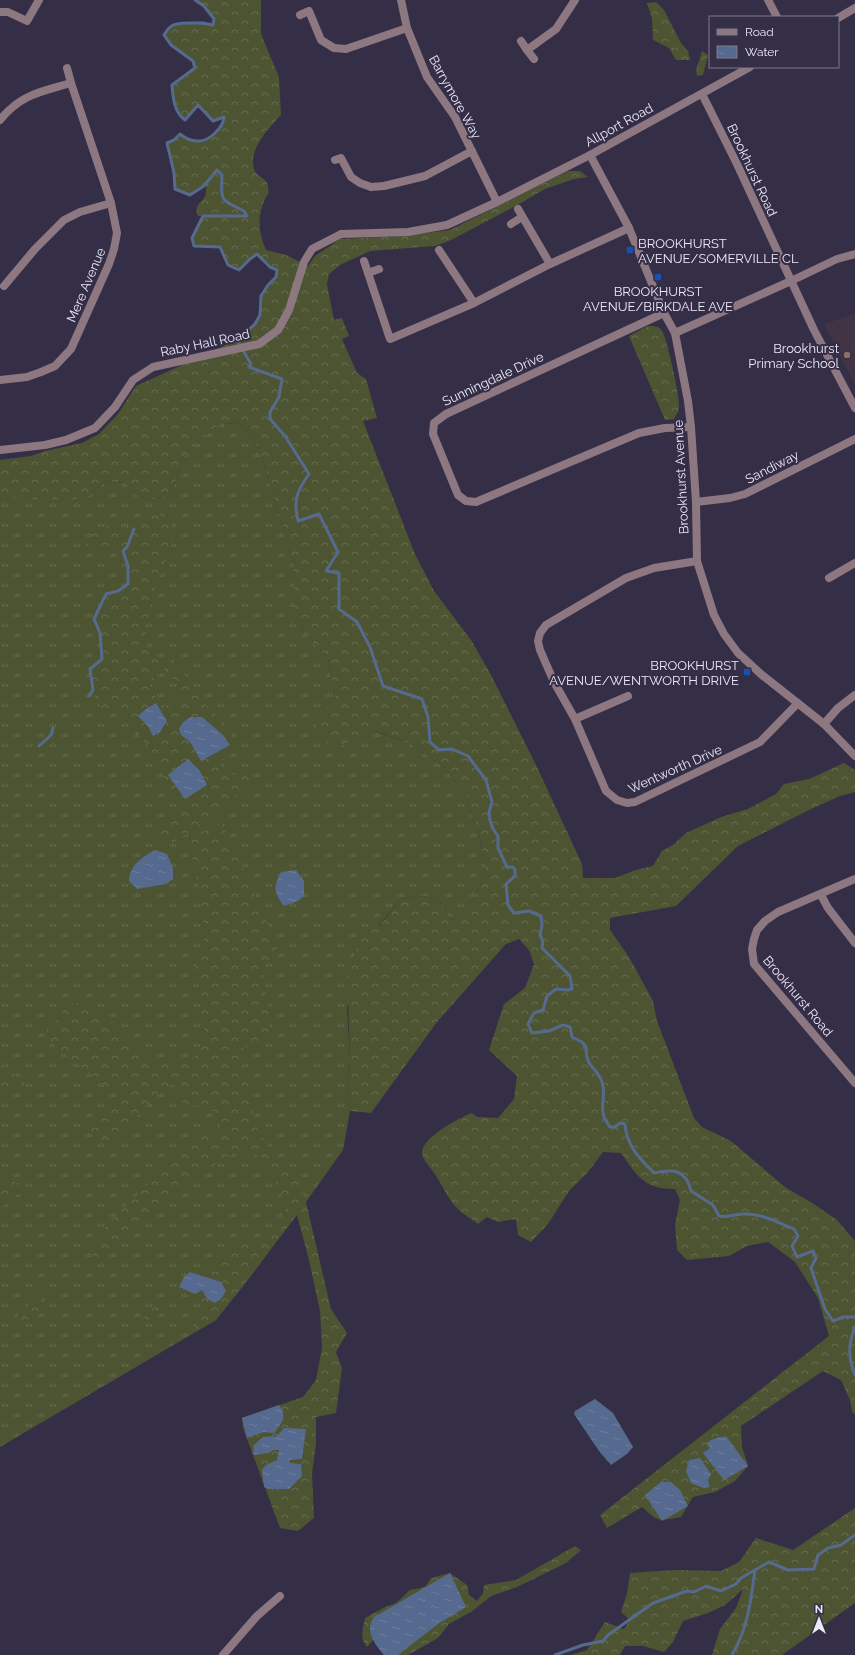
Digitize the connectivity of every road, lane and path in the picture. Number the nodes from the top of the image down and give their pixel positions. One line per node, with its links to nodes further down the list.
1 (39, 0): 6 (street)
2 (401, 0): 10 (street, Barrymore Way)
3 (575, 0): 12 (street)
4 (768, 0): 8 (street)
5 (855, 8): 9 (street)
6 (0, 12)
7 (300, 15): 10 (street)
8 (776, 16)
9 (839, 17)
10 (407, 28): 19 (street, Barrymore Way)
11 (521, 41): 12 (street)
12 (527, 50): 13 (street)
13 (534, 58)
14 (67, 68): 16 (street, Mere Avenue)
15 (748, 68): 17 (street, Allport Road)
16 (71, 83): 18 (street); 23 (street, Mere Avenue)
17 (702, 94): 20 (street, Allport Road); 34 (street, Brookhurst Road)
18 (0, 120)
19 (472, 151): 21 (street); 22 (street, Barrymore Way)
20 (590, 155): 22 (street, Allport Road); 27 (street, Brookhurst Avenue)
21 (335, 160)
22 (497, 202): 43 (street, Raby Hall Road)
23 (111, 203): 35 (street); 39 (street, Mere Avenue)
24 (518, 209): 25 (street)
25 (522, 218): 26 (street); 31 (street)
26 (511, 224)
27 (629, 228): 31 (street); 37 (street, Brookhurst Avenue)
28 (440, 250): 36 (street)
29 (855, 254): 34 (street)
30 (364, 261): 33 (street)
31 (550, 264): 36 (street)
32 (379, 269): 33 (street)
33 (368, 272): 36 (street)
34 (791, 281): 38 (street); 40 (street, Brookhurst Road)
35 (4, 286)
36 (474, 303)
37 (664, 313): 38 (street, Brookhurst Avenue); 41 (street, Sunningdale Drive)
38 (674, 333): 41 (street, Brookhurst Avenue)
39 (0, 380)
40 (855, 408)
41 (691, 427): 44 (street, Brookhurst Avenue)
42 (855, 439): 44 (street, Sandiway)
43 (0, 450)
44 (696, 502): 45 (street, Brookhurst Avenue)
45 (697, 561): 50 (street, Brookhurst Avenue); 51 (street, Wentworth Drive)
46 (855, 563): 47 (street)
47 (829, 578)
48 (855, 695): 52 (street)
49 (628, 696): 51 (street)
50 (798, 703): 51 (street, Wentworth Drive); 52 (street, Brookhurst Avenue)
51 (575, 719)
52 (824, 724): 53 (street, Brookhurst Avenue)
53 (855, 756)
54 (855, 879): 55 (street, Brookhurst Road)
55 (821, 895): 56 (street); 57 (street, Brookhurst Road)
56 (855, 943)
57 (855, 1083)
58 (280, 1596): 59 (street)
59 (223, 1655)

